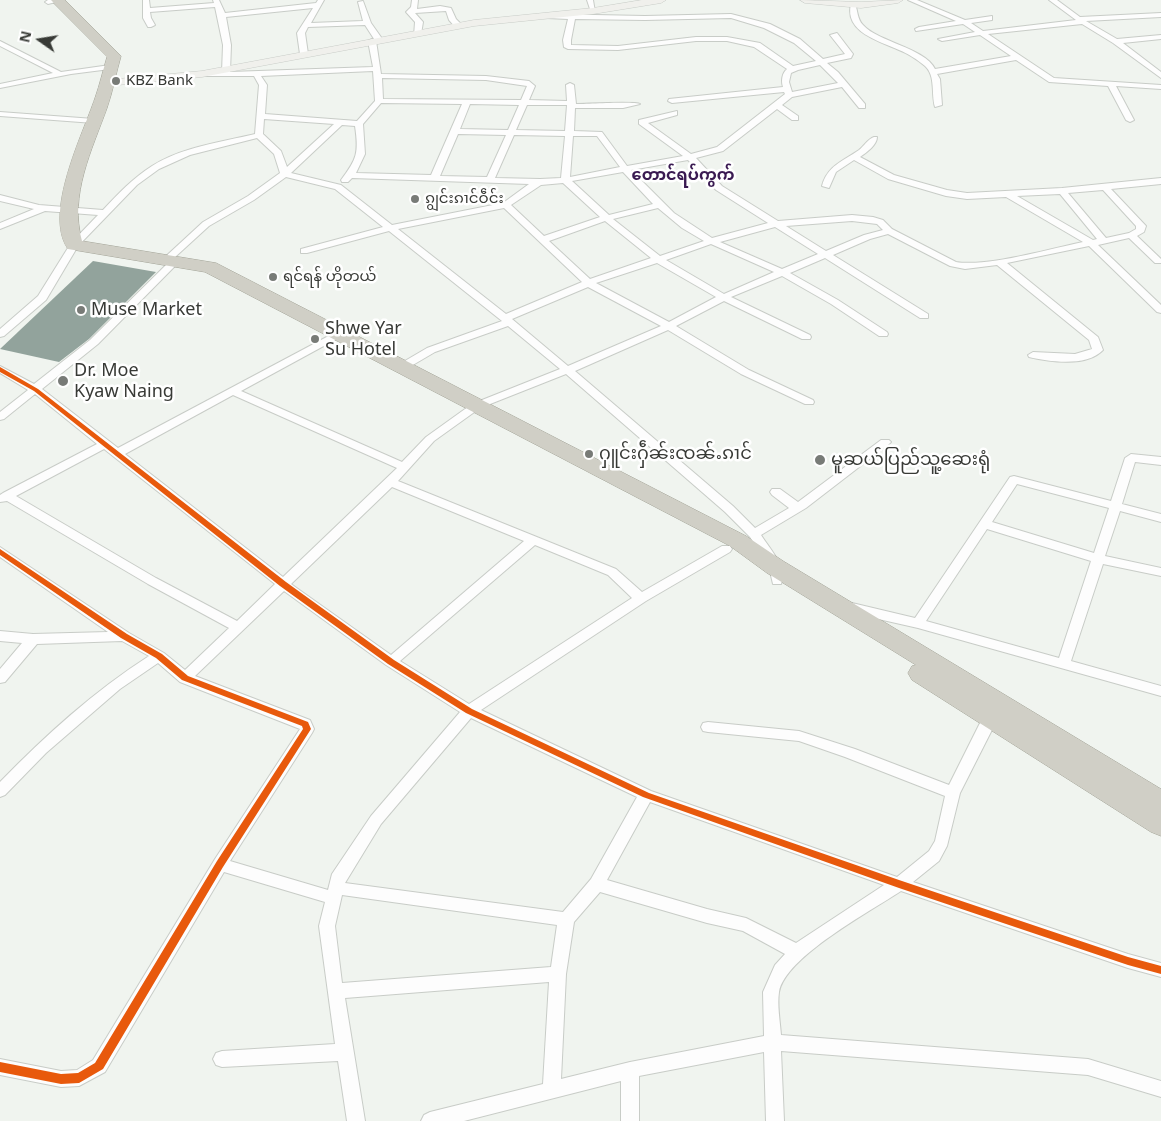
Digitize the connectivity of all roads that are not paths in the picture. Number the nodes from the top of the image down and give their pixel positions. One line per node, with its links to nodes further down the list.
1 (54, 0): 40 (highway)
2 (146, 0): 14 (street)
3 (415, 0): 15 (street)
4 (590, 0): 16 (street)
5 (661, 0): 16 (street)
6 (805, 0): 13 (street)
7 (898, 0): 13 (street)
8 (911, 0): 23 (street)
9 (1052, 0): 22 (street)
10 (319, 2): 17 (street); 26 (street)
11 (361, 2): 24 (street)
12 (216, 3): 14 (street); 17 (street)
13 (854, 5): 44 (street)
14 (147, 10): 25 (street)
15 (410, 12): 27 (street); 30 (street)
16 (593, 12): 19 (street)
17 (222, 15): 42 (street)
18 (1161, 15): 22 (street)
19 (542, 16): 20 (street); 27 (street)
20 (572, 18): 39 (street); 41 (street)
21 (989, 18): 23 (street)
22 (1081, 20): 29 (street); 35 (street)
23 (965, 22): 28 (street); 29 (street)
24 (367, 23): 26 (street); 34 (street)
25 (151, 25)
26 (304, 25): 37 (street)
27 (459, 26): 30 (street)
28 (919, 29)
29 (982, 33): 33 (street); 38 (street)
30 (416, 34): 34 (street)
31 (834, 34): 39 (street)
32 (1161, 37): 35 (street)
33 (942, 40)
34 (375, 41): 37 (street); 43 (street)
35 (1116, 41): 47 (street)
36 (0, 43): 45 (street)
37 (304, 54): 42 (street)
38 (1018, 57): 44 (street); 50 (street)
39 (821, 63): 41 (street); 49 (street)
40 (110, 67): 45 (street); 48 (highway)
41 (792, 69): 54 (street)
42 (226, 71): 46 (street); 48 (street)
43 (377, 72): 46 (street); 55 (street); 58 (street)
44 (934, 72): 61 (street)
45 (60, 74): 52 (street)
46 (256, 74): 66 (street)
47 (1161, 76)
48 (107, 83): 69 (highway)
49 (843, 84): 54 (street); 63 (street)
50 (1112, 84): 53 (street); 68 (street)
51 (570, 85): 59 (street)
52 (0, 86)
53 (1161, 88)
54 (788, 92): 56 (street); 62 (street)
55 (380, 101): 57 (street); 71 (street)
56 (672, 101)
57 (467, 102): 58 (street); 73 (street)
58 (524, 102): 59 (street); 72 (street)
59 (572, 104): 60 (street); 74 (street)
60 (636, 104)
61 (938, 104)
62 (777, 105): 67 (street); 77 (street)
63 (862, 106)
64 (674, 113): 77 (street)
65 (0, 114): 69 (street)
66 (260, 116): 70 (street); 75 (street)
67 (795, 118)
68 (1130, 120)
69 (94, 121): 96 (highway)
70 (340, 123): 71 (street); 80 (street)
71 (359, 124): 81 (street)
72 (510, 131): 73 (street); 74 (street); 83 (street)
73 (455, 132): 82 (street)
74 (571, 134): 79 (street); 84 (street)
75 (259, 135): 80 (street); 97 (street)
76 (874, 139): 78 (street)
77 (690, 157): 79 (street); 99 (street)
78 (854, 157): 87 (street); 91 (street)
79 (626, 169): 84 (street); 94 (street)
80 (285, 174): 88 (street); 112 (street)
81 (349, 175): 82 (street); 88 (street)
82 (434, 179): 83 (street)
83 (490, 180): 86 (street)
84 (565, 180): 86 (street); 98 (street)
85 (1161, 181): 89 (street)
86 (540, 182): 93 (street)
87 (826, 186)
88 (338, 187): 101 (street)
89 (1105, 187): 90 (street); 103 (street)
90 (1062, 191): 91 (street); 105 (street)
91 (1009, 195): 107 (street)
92 (0, 198): 95 (street)
93 (506, 205): 101 (street); 104 (street)
94 (660, 205): 98 (street); 106 (street)
95 (43, 208): 96 (street); 100 (street)
96 (70, 210): 97 (street); 108 (highway)
97 (105, 213): 108 (street)
98 (606, 218): 104 (street); 111 (street)
99 (774, 224): 102 (street); 106 (street); 110 (street)
100 (0, 226)
101 (390, 228): 109 (street); 120 (street)
102 (889, 232): 110 (street); 114 (street)
103 (1132, 235): 105 (street); 113 (street)
104 (542, 240): 116 (street)
105 (1103, 240): 107 (street)
106 (712, 241): 111 (street); 115 (street)
107 (1090, 243): 114 (street); 118 (street)
108 (74, 245): 112 (highway); 122 (street)
109 (304, 251)
110 (827, 254): 115 (street); 119 (street)
111 (659, 260): 116 (street); 117 (street)
112 (174, 261): 124 (highway); 130 (street)
113 (1158, 261)
114 (1000, 262): 126 (street)
115 (783, 273): 117 (street); 123 (street)
116 (588, 283): 120 (street); 121 (street)
117 (724, 297): 121 (street); 125 (street)
118 (1161, 310)
119 (924, 316)
120 (507, 320): 127 (street); 129 (street)
121 (669, 326): 129 (street); 132 (street)
122 (0, 334)
123 (883, 334)
124 (332, 337): 127 (highway); 131 (street); 133 (highway)
125 (806, 337)
126 (1033, 355)
127 (402, 367): 133 (highway)
128 (0, 369): 130 (street)
129 (567, 370): 133 (street); 147 (street)
130 (36, 390): 134 (street); 136 (street)
131 (232, 391): 137 (street); 139 (street)
132 (809, 402)
133 (470, 410): 139 (street); 149 (highway); 153 (highway)
134 (0, 417)
135 (886, 442): 144 (street)
136 (106, 444): 137 (street); 142 (street)
137 (118, 453): 154 (street)
138 (1161, 461): 143 (street)
139 (404, 466): 140 (street)
140 (390, 482): 148 (street); 154 (street)
141 (776, 492): 144 (street)
142 (3, 498): 159 (street)
143 (1116, 506): 145 (street); 146 (street); 151 (street)
144 (796, 508): 147 (street)
145 (1161, 518)
146 (985, 524): 151 (street); 158 (street)
147 (754, 534): 153 (street)
148 (533, 540): 155 (street); 164 (street)
149 (726, 549): 153 (highway); 155 (street)
150 (0, 551): 161 (street)
151 (1098, 559): 152 (street); 165 (street)
152 (1161, 572)
153 (776, 574): 156 (highway); 157 (highway)
154 (284, 584): 159 (street); 164 (street)
155 (641, 598): 169 (street)
156 (811, 602): 157 (street); 170 (highway)
157 (842, 606): 158 (street); 170 (highway)
158 (918, 623): 165 (street)
159 (238, 628): 167 (street)
160 (0, 636): 162 (street)
161 (124, 636): 162 (street); 163 (street)
162 (34, 639): 166 (street)
163 (159, 656): 167 (street); 172 (street)
164 (391, 662): 169 (street)
165 (1064, 663): 168 (street)
166 (0, 678)
167 (185, 678): 177 (street)
168 (1158, 689)
169 (469, 711): 174 (street); 180 (street)
170 (996, 711): 173 (street); 175 (highway); 176 (highway)
171 (708, 726): 173 (street)
172 (0, 791)
173 (953, 793): 179 (street)
174 (646, 795): 178 (street); 179 (street)
175 (1161, 803)
176 (1161, 824)
177 (220, 864): 180 (street); 189 (street)
178 (598, 884): 181 (street); 182 (street)
179 (900, 884): 182 (street); 183 (street)
180 (334, 893): 181 (street); 185 (street)
181 (566, 919): 184 (street)
182 (797, 952): 186 (street)
183 (1161, 970)
184 (558, 974): 185 (street); 191 (street)
185 (335, 991): 187 (street)
186 (773, 1042): 190 (street); 192 (street); 196 (street)
187 (345, 1052): 188 (street); 193 (street)
188 (222, 1059)
189 (0, 1067)
190 (630, 1070): 191 (street); 195 (street)
191 (552, 1088): 194 (street)
192 (1161, 1089)
193 (356, 1121)
194 (430, 1121)
195 (630, 1121)
196 (775, 1121)

